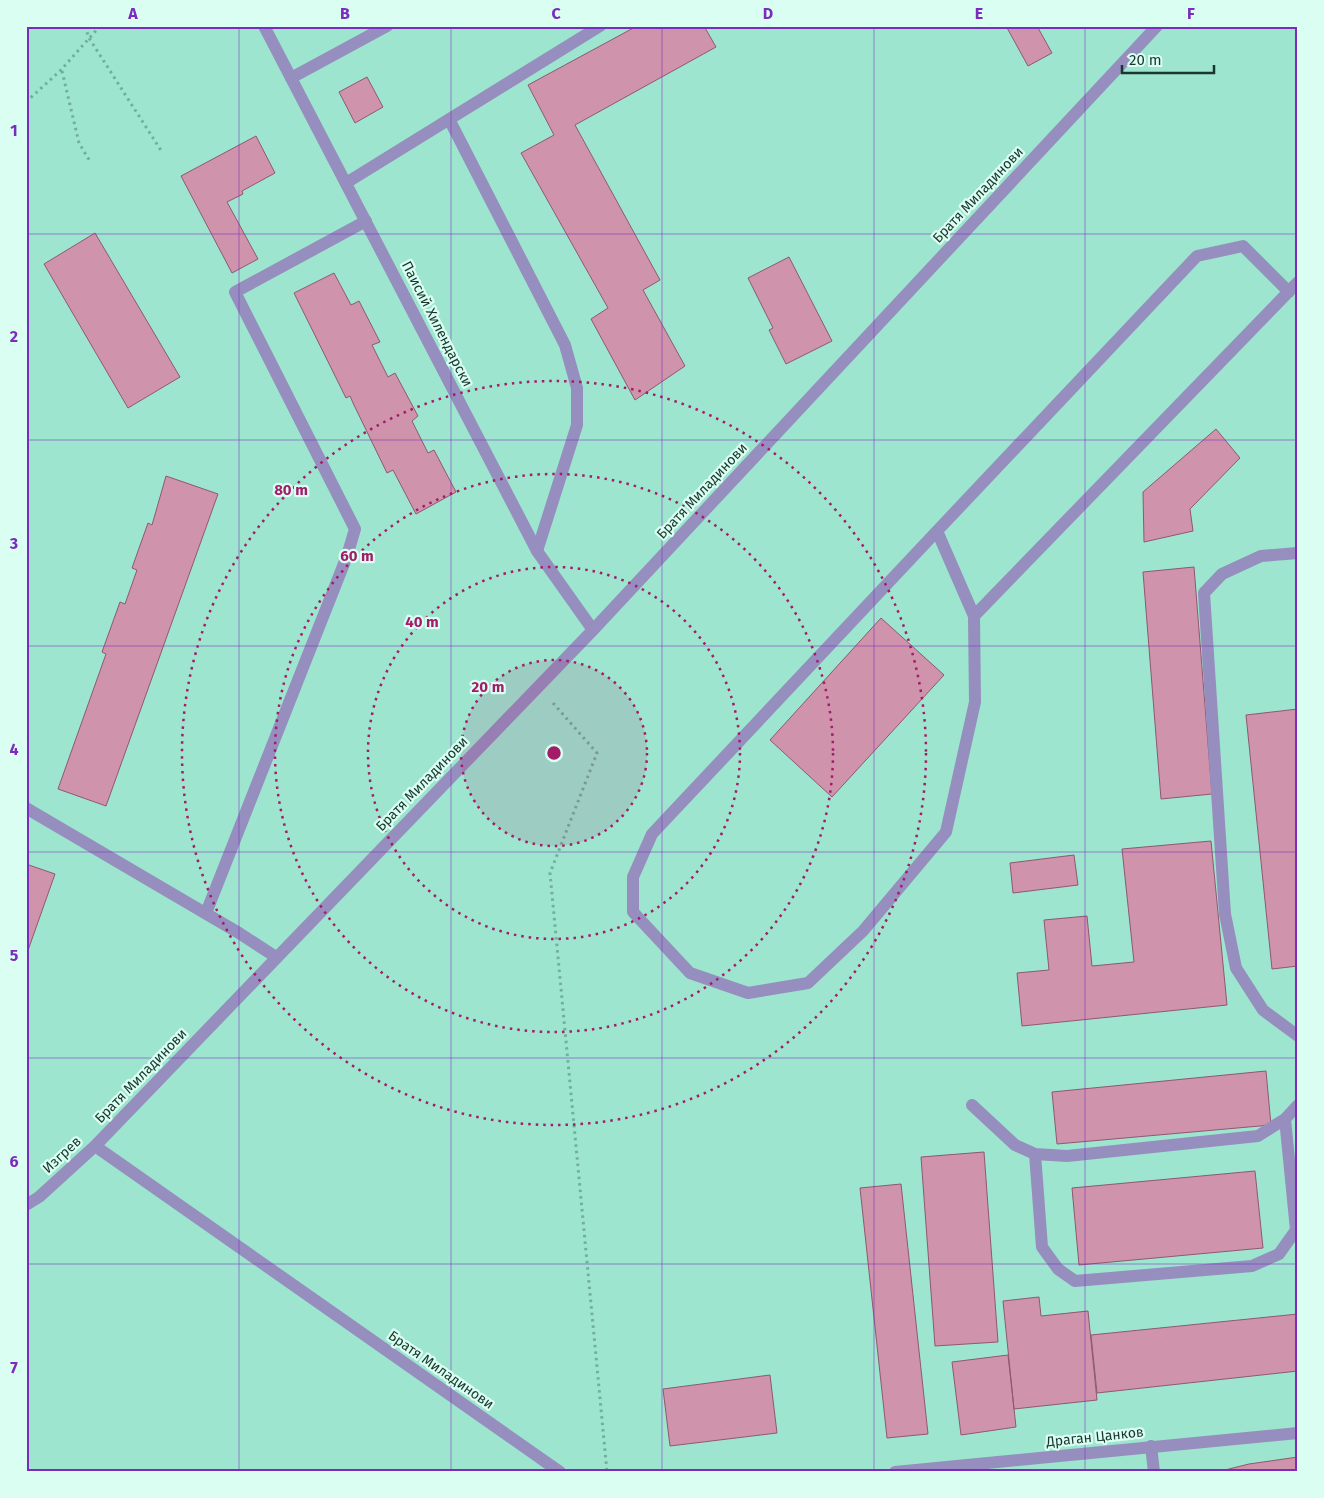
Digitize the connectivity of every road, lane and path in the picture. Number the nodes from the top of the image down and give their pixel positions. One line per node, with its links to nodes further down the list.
1 (100, 26): 7 (path)
2 (264, 26): 9 (street, Паисий Хилендарски)
3 (387, 26): 9 (street)
4 (600, 26): 11 (street)
5 (1157, 26): 22 (street, Братя Миладинови)
6 (86, 27): 7 (path)
7 (89, 38): 8 (path); 12 (path)
8 (61, 70): 10 (path); 13 (path)
9 (291, 78): 14 (street, Паисий Хилендарски)
10 (26, 102)
11 (449, 119): 14 (street); 19 (street)
12 (162, 152)
13 (91, 163)
14 (346, 183): 15 (street, Паисий Хилендарски)
15 (366, 221): 19 (street, Паисий Хилендарски); 25 (street)
16 (1298, 282): 17 (street)
17 (1289, 292): 18 (street); 21 (street)
18 (937, 531): 21 (street); 21 (street)
19 (538, 551): 22 (street, Паисий Хилендарски)
20 (1298, 553): 27 (street)
21 (974, 616)
22 (593, 630): 23 (street, Братя Миладинови)
23 (538, 685): 26 (street, Братя Миладинови); 37 (path)
24 (26, 808): 25 (street)
25 (206, 913): 26 (street)
26 (276, 957): 31 (street, Братя Миладинови)
27 (1298, 1036)
28 (972, 1105): 32 (street)
29 (1298, 1105): 30 (street)
30 (1285, 1119): 32 (street); 32 (street)
31 (95, 1146): 33 (street, Изгрев); 36 (street, Братя Миладинови)
32 (1035, 1154)
33 (26, 1205)
34 (1298, 1433): 35 (street, Драган Цанков)
35 (1151, 1446): 38 (street, Драган Цанков); 39 (street)
36 (560, 1472)
37 (606, 1472)
38 (894, 1472)
39 (1154, 1472)

